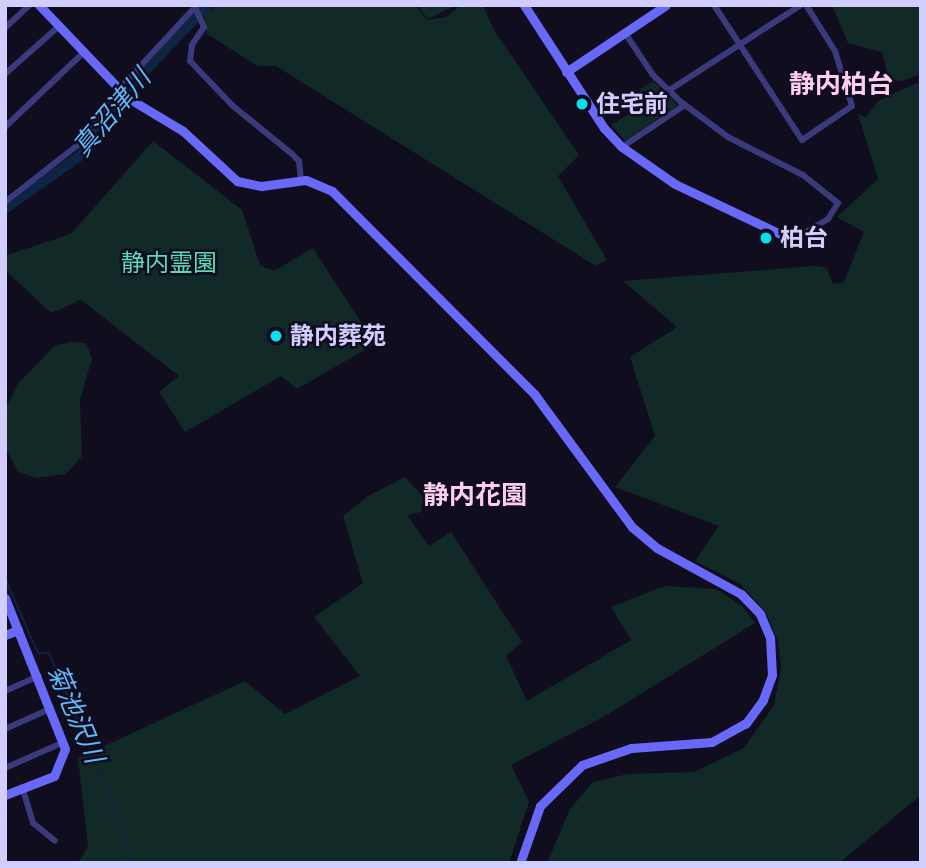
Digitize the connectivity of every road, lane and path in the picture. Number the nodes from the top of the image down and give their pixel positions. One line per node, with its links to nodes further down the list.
1 (30, 5): 11 (street)
2 (39, 5): 10 (street)
3 (524, 5): 15 (street)
4 (647, 5): 9 (street)
5 (666, 5): 9 (street)
6 (714, 5): 13 (street)
7 (804, 5): 13 (street); 13 (street)
8 (196, 7): 18 (street); 22 (street)
9 (653, 14): 12 (street)
10 (58, 26): 14 (street); 16 (street)
11 (5, 28)
12 (625, 33): 15 (street); 17 (street)
13 (741, 44): 17 (street)
14 (84, 52): 18 (street); 20 (street)
15 (566, 72): 21 (street)
16 (5, 74)
17 (668, 91): 19 (street)
18 (122, 92): 22 (street); 23 (street)
19 (685, 105): 21 (street); 24 (street)
20 (5, 127)
21 (622, 147): 24 (street)
22 (301, 180): 37 (street)
23 (5, 202)
24 (793, 240)
25 (5, 598): 26 (street)
26 (18, 629): 27 (street); 28 (street)
27 (5, 635)
28 (38, 676): 29 (street); 30 (street)
29 (5, 691)
30 (52, 709): 31 (street); 32 (street)
31 (5, 729)
32 (64, 741): 33 (street); 34 (street)
33 (5, 768)
34 (23, 790): 35 (street); 36 (street)
35 (5, 795)
36 (55, 841)
37 (520, 863)

